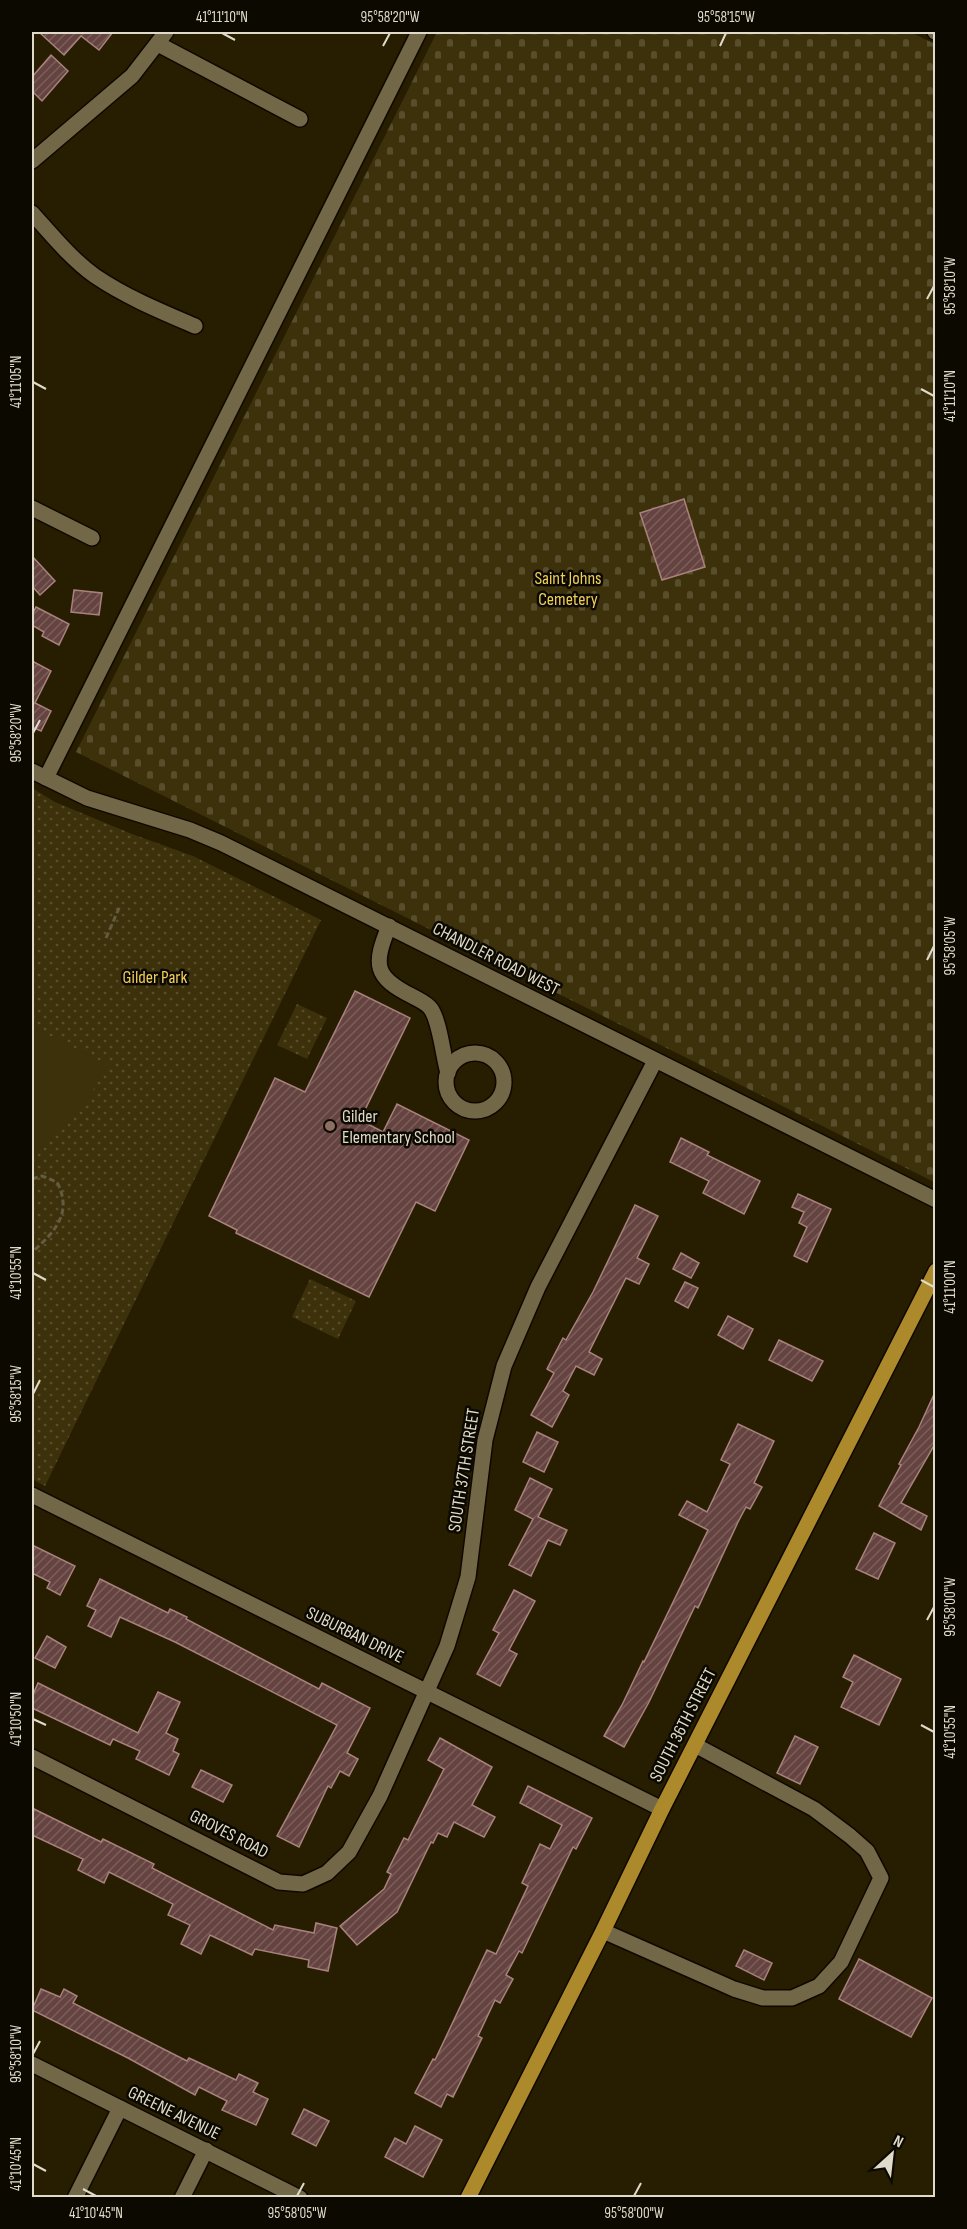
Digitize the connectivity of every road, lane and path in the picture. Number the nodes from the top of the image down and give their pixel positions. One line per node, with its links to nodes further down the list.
1 (419, 32): 10 (street)
2 (162, 38): 3 (street); 4 (street)
3 (300, 119)
4 (32, 161)
5 (32, 213): 6 (street)
6 (195, 326)
7 (32, 507): 8 (street)
8 (92, 538)
9 (32, 771): 10 (street, CHANDLER ROAD WEST)
10 (46, 778): 12 (street, CHANDLER ROAD WEST)
11 (120, 906): 13 (path)
12 (389, 926): 14 (street, CHANDLER ROAD WEST); 15 (street)
13 (106, 938)
14 (655, 1061): 17 (street, CHANDLER ROAD WEST); 21 (street, SOUTH 37TH STREET)
15 (448, 1072)
16 (32, 1179): 18 (path)
17 (936, 1200)
18 (32, 1252)
19 (936, 1271): 22 (main road, SOUTH 36TH STREET)
20 (32, 1495): 21 (street, SUBURBAN DRIVE)
21 (426, 1691): 24 (street, SOUTH 37TH STREET); 25 (street, SUBURBAN DRIVE)
22 (695, 1745): 25 (main road, SOUTH 36TH STREET); 26 (street)
23 (32, 1757): 24 (street, GROVES ROAD)
24 (380, 1796)
25 (662, 1809): 26 (main road, SOUTH 36TH STREET)
26 (603, 1931): 33 (main road, SOUTH 36TH STREET)
27 (32, 2064): 28 (street, GREENE AVENUE)
28 (120, 2108): 29 (street, GREENE AVENUE); 31 (street)
29 (206, 2151): 30 (street, GREENE AVENUE); 32 (street)
30 (292, 2196)
31 (75, 2198)
32 (182, 2198)
33 (468, 2198)

